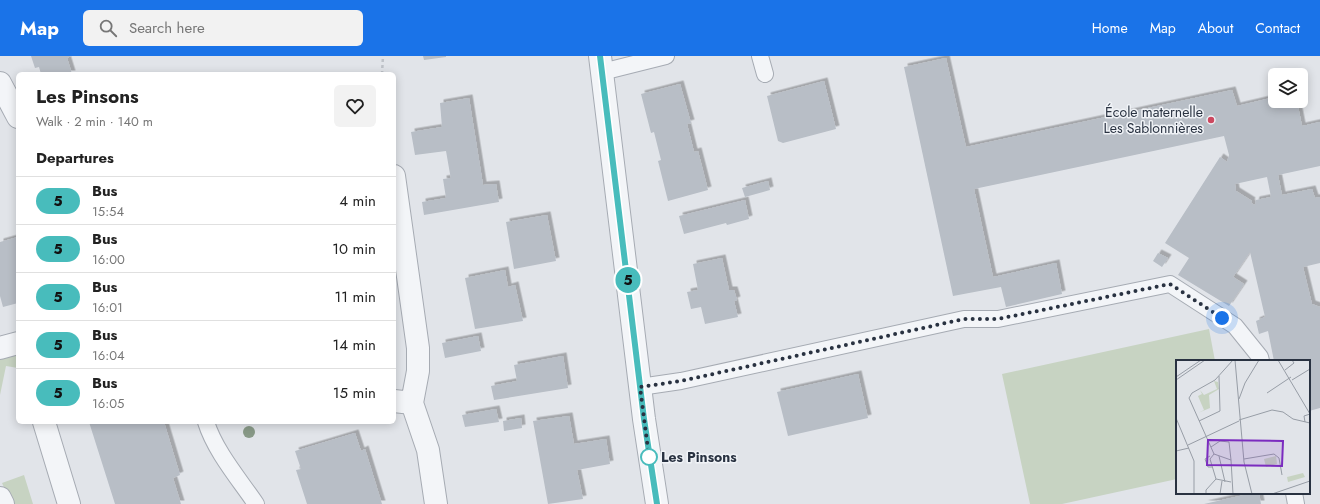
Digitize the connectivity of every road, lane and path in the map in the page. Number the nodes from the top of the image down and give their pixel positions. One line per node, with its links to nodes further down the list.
1 (383, 56): 5 (path)
2 (666, 56): 4 (lane)
3 (760, 56): 6 (lane)
4 (601, 64): 13 (street)
5 (382, 72)
6 (765, 74)
7 (0, 83): 8 (street)
8 (16, 113)
9 (396, 190): 14 (street)
10 (16, 344): 11 (street)
11 (0, 348)
12 (1261, 360): 13 (lane)
13 (640, 387): 23 (street)
14 (403, 402): 22 (street)
15 (45, 424): 20 (street)
16 (206, 424): 21 (lane)
17 (1294, 494): 24 (lane)
18 (0, 498): 19 (street)
19 (2, 504)
20 (69, 504)
21 (256, 504)
22 (436, 504)
23 (657, 504)
24 (1296, 504)

